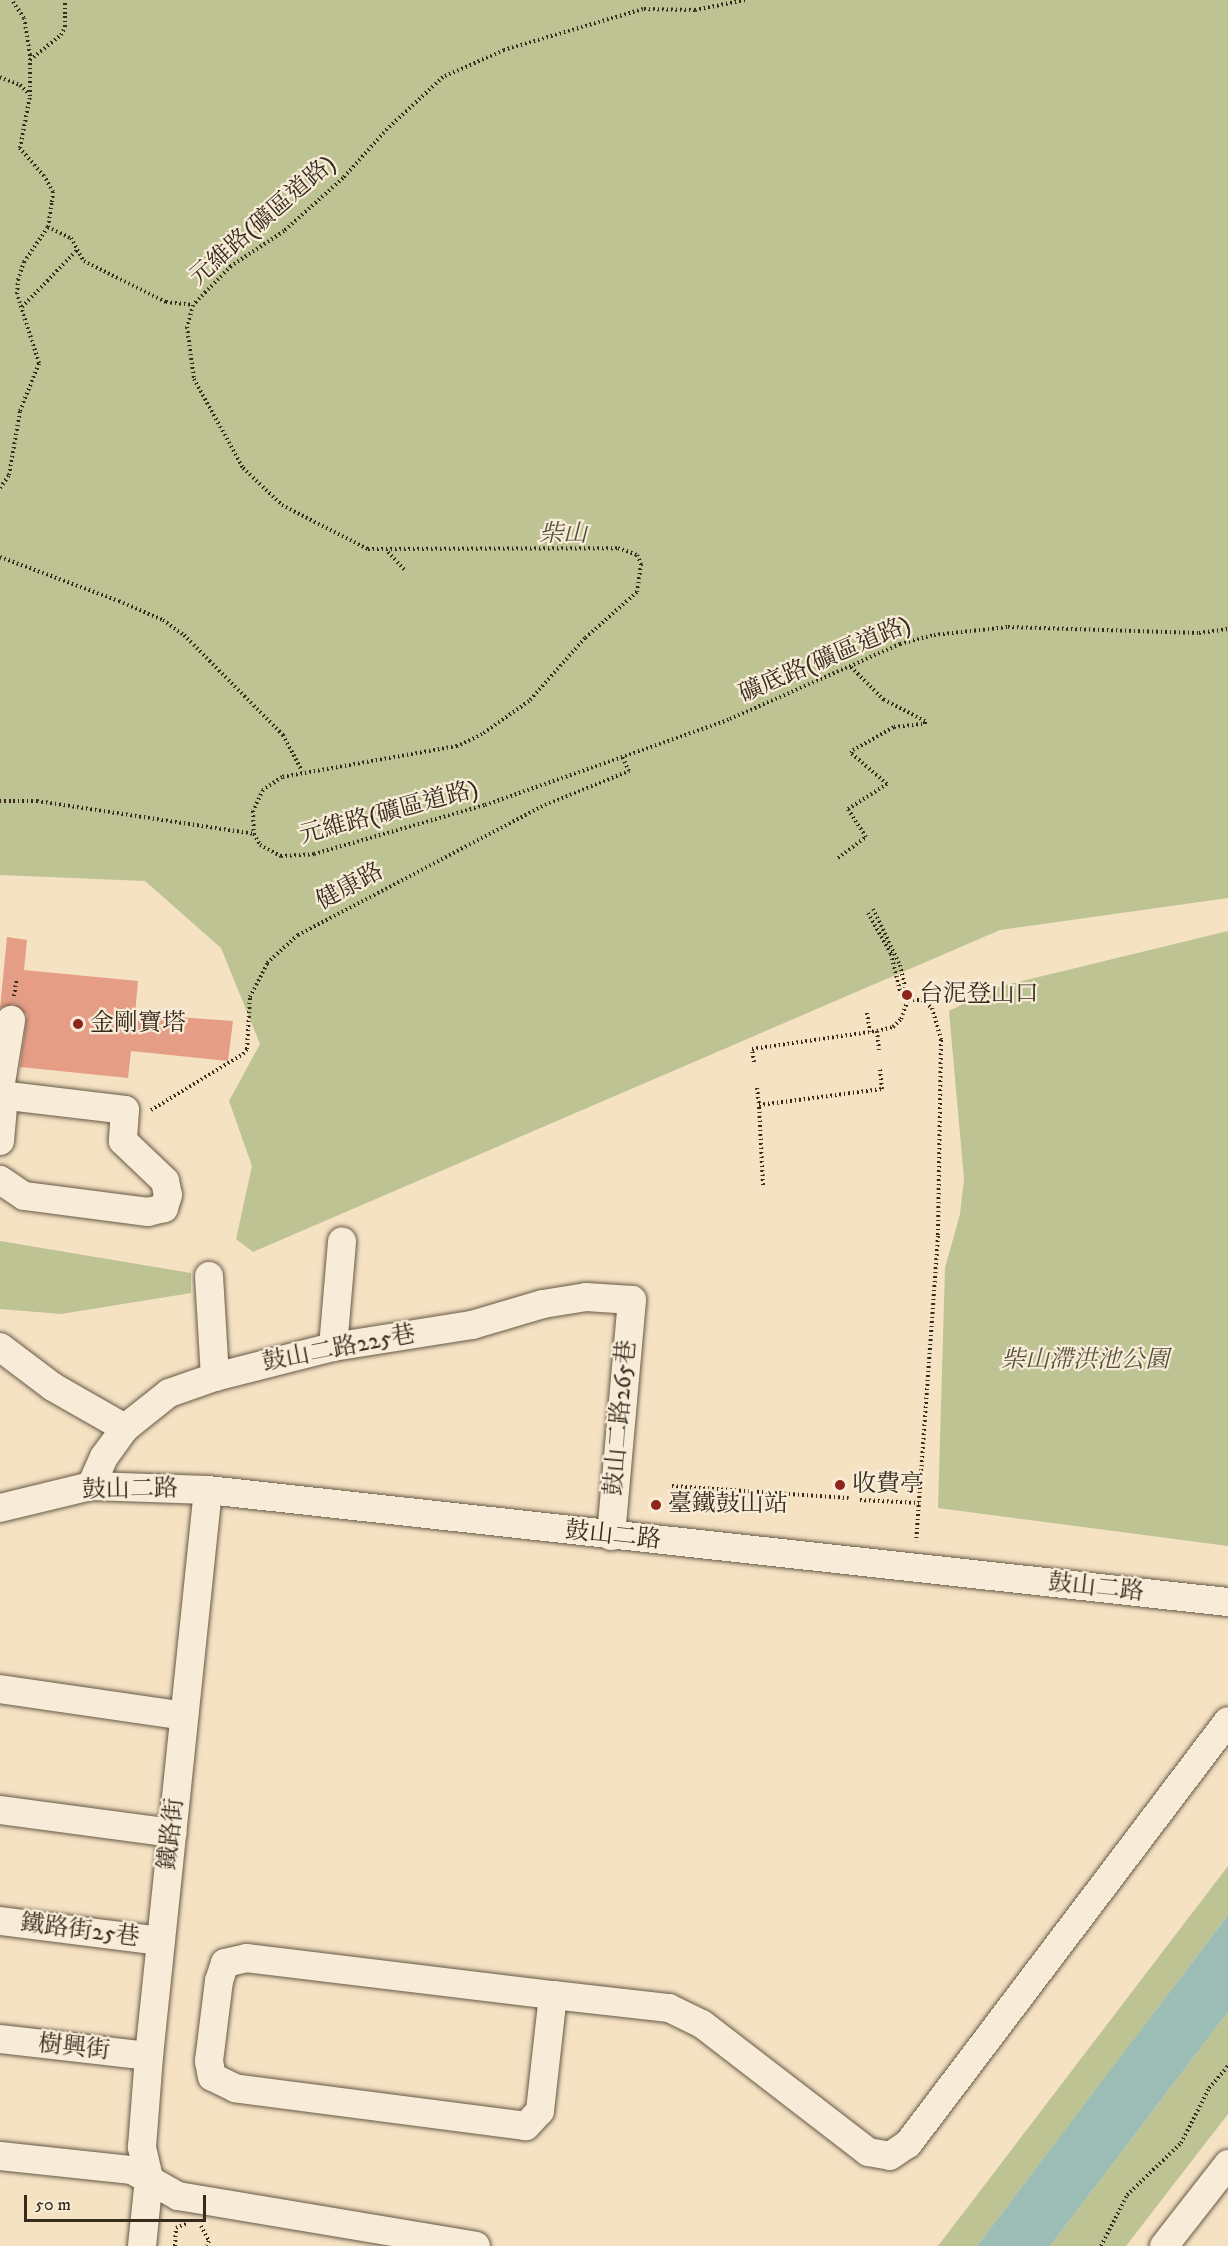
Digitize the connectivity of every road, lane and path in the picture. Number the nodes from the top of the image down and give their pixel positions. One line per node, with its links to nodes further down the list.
1 (12, 0): 4 (path)
2 (65, 0): 4 (path)
3 (745, 0): 9 (path, 元維路(礦區道路))
4 (30, 60): 6 (path)
5 (0, 77): 6 (path)
6 (30, 96): 7 (path)
7 (48, 227): 8 (path); 10 (path)
8 (77, 250): 9 (path); 10 (path)
9 (194, 305): 12 (path, 元維路(礦區道路))
10 (22, 307): 11 (path)
11 (0, 488)
12 (388, 552): 14 (path); 18 (path, 元維路(礦區道路))
13 (0, 557): 18 (path)
14 (406, 571)
15 (1228, 629): 16 (path, 礦底路(礦區道路))
16 (850, 666): 17 (path, 礦底路(礦區道路)); 21 (path)
17 (622, 756): 20 (path, 元維路(礦區道路)); 36 (path, 健康路)
18 (302, 771): 20 (path, 元維路(礦區道路))
19 (0, 801): 20 (path)
20 (254, 834)
21 (838, 858)
22 (873, 909): 25 (path)
23 (868, 913): 24 (path)
24 (901, 995)
25 (908, 1000): 28 (path); 52 (path)
26 (867, 1013): 29 (path)
27 (11, 1020): 34 (street)
28 (877, 1031): 29 (path); 30 (path)
29 (870, 1032): 31 (path)
30 (879, 1050)
31 (754, 1062)
32 (880, 1069): 35 (path)
33 (757, 1088): 35 (path)
34 (1, 1093): 36 (street); 37 (street)
35 (759, 1105): 39 (path)
36 (136, 1110): 38 (street)
37 (0, 1141)
38 (0, 1180)
39 (763, 1185)
40 (342, 1241): 44 (street)
41 (208, 1276): 45 (street)
42 (632, 1300): 44 (street, 鼓山二路225巷); 54 (street, 鼓山二路265巷)
43 (0, 1347): 46 (street)
44 (333, 1347): 45 (street, 鼓山二路225巷)
45 (214, 1377): 46 (street, 鼓山二路225巷)
46 (125, 1428): 47 (street, 鼓山二路225巷)
47 (92, 1486): 49 (street, 鼓山二路); 53 (street, 鼓山二路)
48 (672, 1486): 50 (path)
49 (208, 1490): 54 (street, 鼓山二路); 58 (street, 鐵路街)
50 (849, 1498)
51 (860, 1500): 52 (path)
52 (919, 1503): 55 (path)
53 (0, 1508)
54 (611, 1536): 56 (street, 鼓山二路)
55 (916, 1545)
56 (1228, 1602)
57 (0, 1689): 58 (street)
58 (184, 1716): 61 (street, 鐵路街)
59 (1228, 1721): 64 (street)
60 (0, 1810): 61 (street)
61 (172, 1833): 63 (street, 鐵路街)
62 (0, 1921): 63 (street, 鐵路街25巷)
63 (161, 1941): 66 (street, 鐵路街)
64 (553, 1995): 64 (street)
65 (0, 2039): 66 (street, 樹興街)
66 (149, 2056): 70 (street, 鐵路街)
67 (1228, 2066): 75 (path)
68 (0, 2156): 70 (street)
69 (1228, 2164): 76 (street)
70 (149, 2178): 71 (street, 鐵路街); 74 (street)
71 (142, 2246)
72 (175, 2246): 73 (path)
73 (207, 2246)
74 (476, 2246)
75 (1101, 2246)
76 (1164, 2246)

